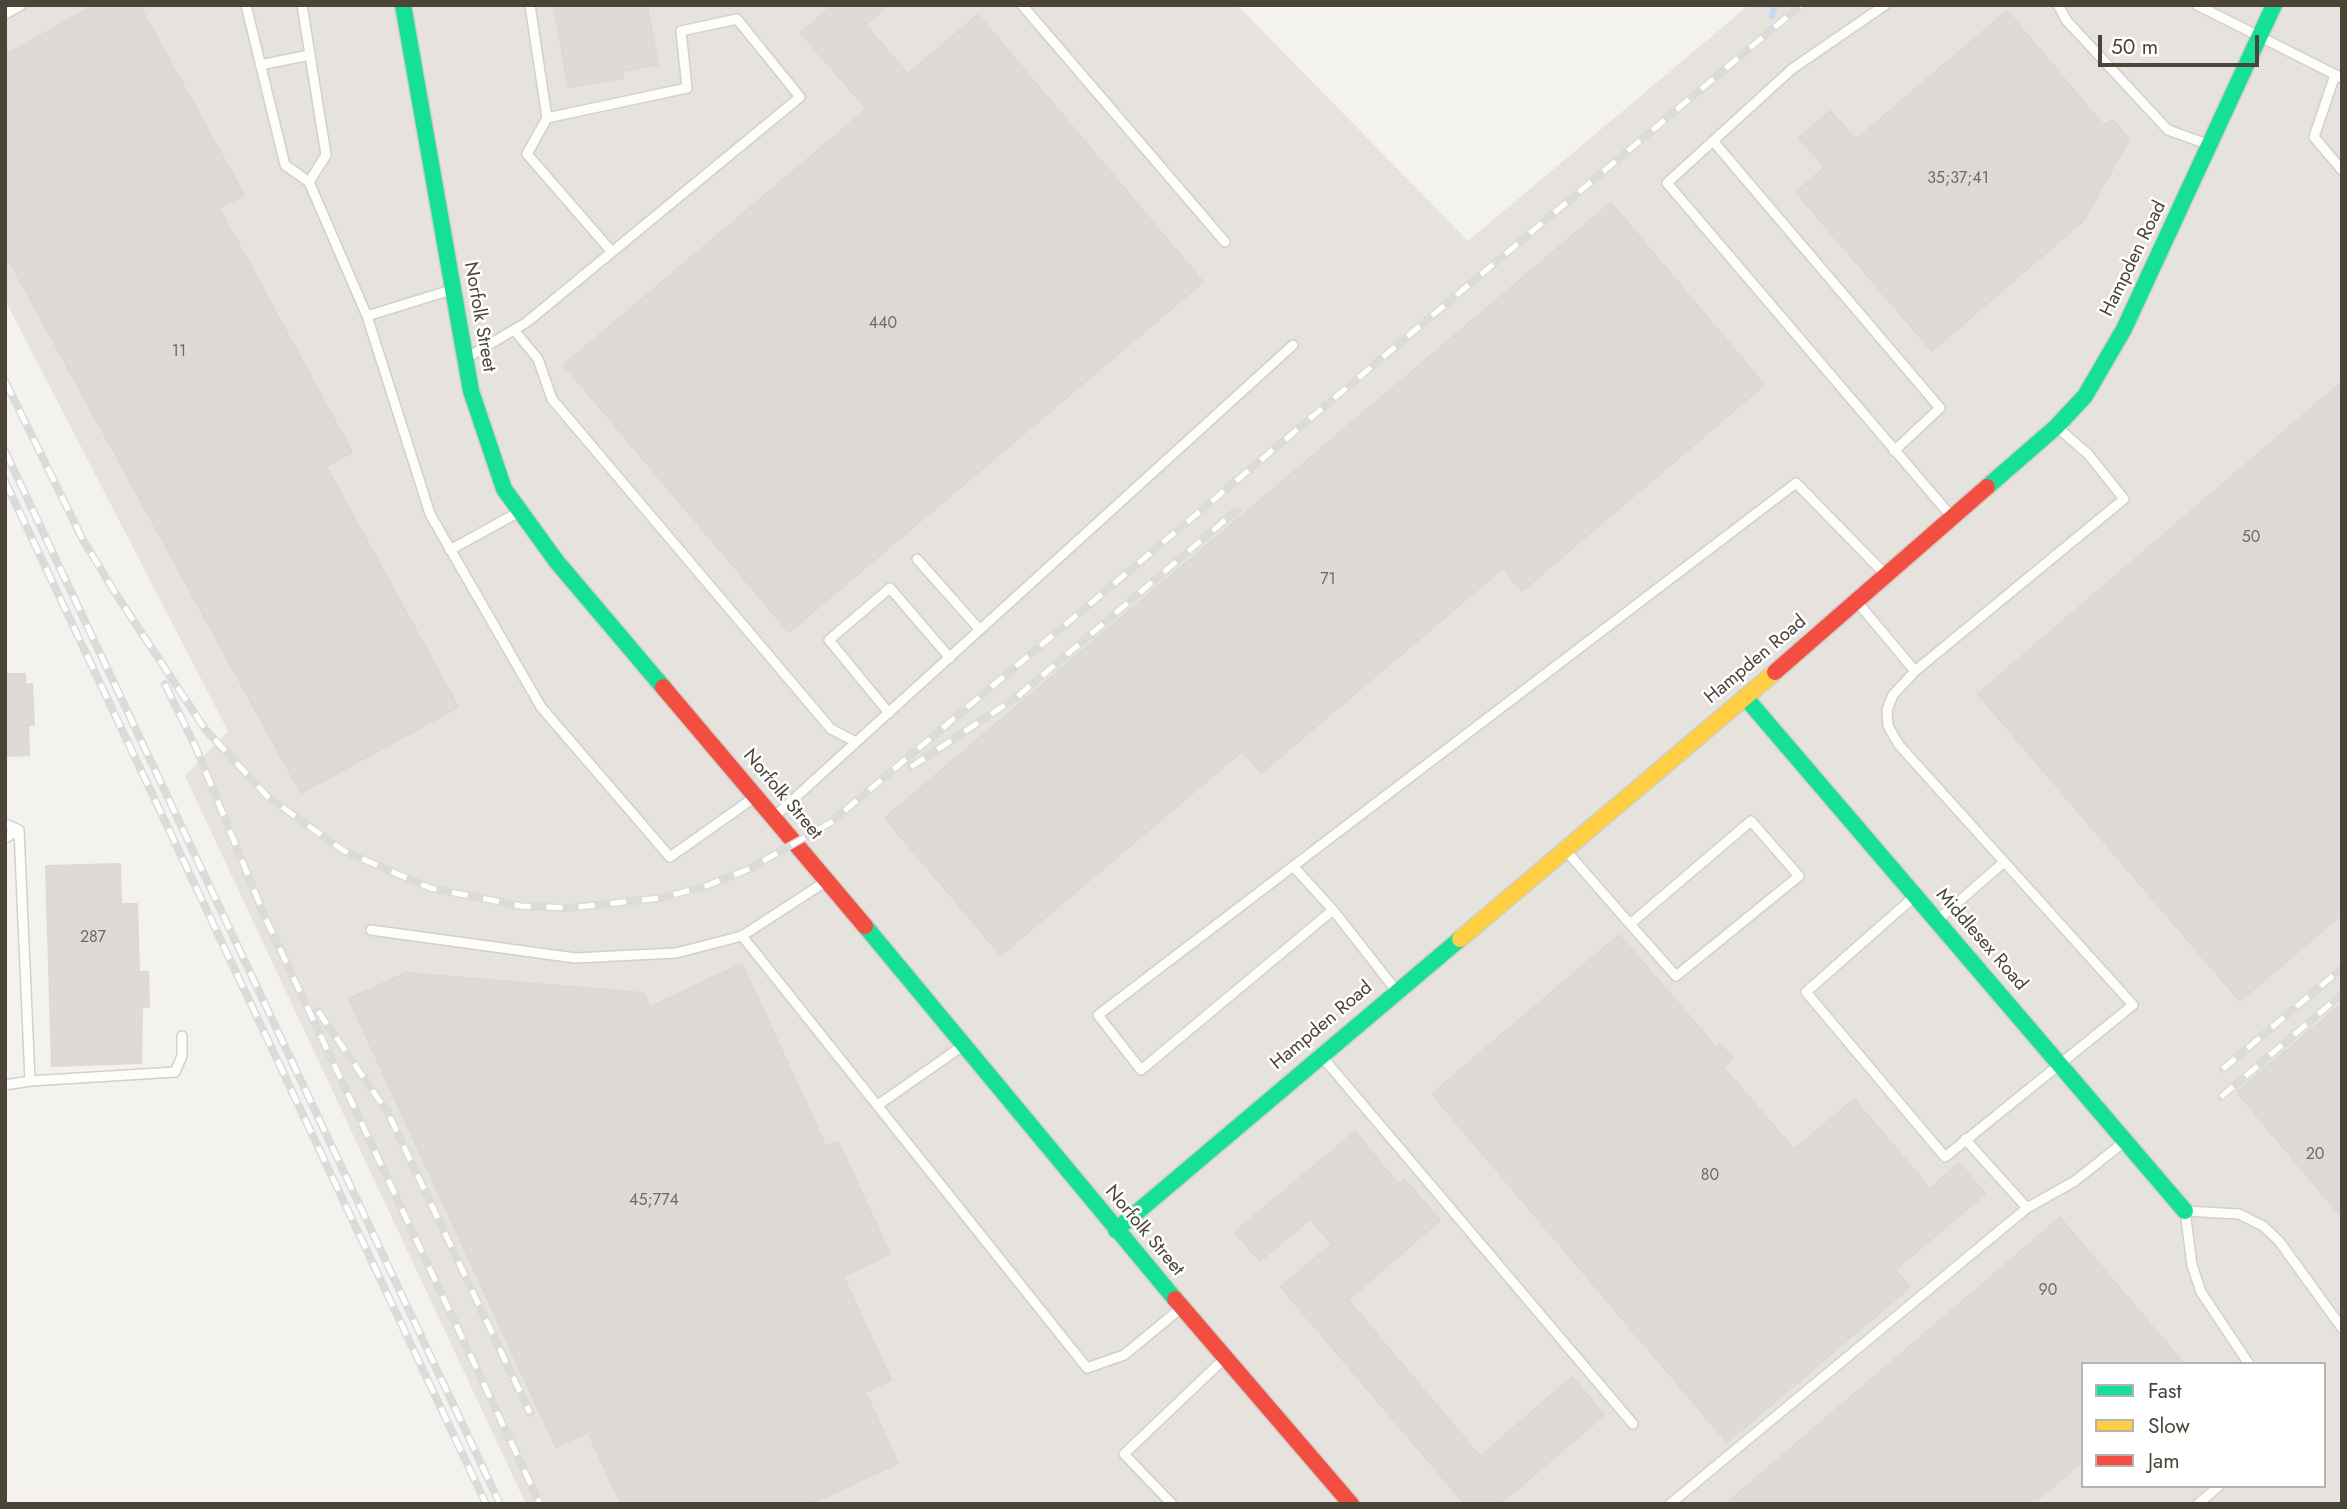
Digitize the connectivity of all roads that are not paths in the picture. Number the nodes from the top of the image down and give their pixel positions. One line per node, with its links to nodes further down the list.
1 (21, 5): 11 (lane)
2 (246, 5): 14 (lane)
3 (302, 5): 13 (lane)
4 (403, 5): 23 (street, Norfolk Street)
5 (530, 5): 16 (lane)
6 (1022, 5): 21 (lane)
7 (1885, 5): 17 (lane)
8 (2058, 5): 18 (lane)
9 (2197, 5): 12 (lane)
10 (2274, 5): 12 (street, Hampden Road)
11 (5, 15)
12 (2260, 36): 15 (lane); 18 (street, Hampden Road)
13 (310, 55): 14 (lane); 20 (lane)
14 (260, 65): 20 (lane)
15 (2338, 76): 19 (lane)
16 (547, 118): 22 (lane); 22 (lane)
17 (1713, 141): 29 (lane); 29 (lane)
18 (2211, 145): 28 (street, Hampden Road)
19 (2342, 170)
20 (309, 183): 24 (lane)
21 (1225, 242)
22 (612, 252): 25 (lane)
23 (453, 290): 24 (lane); 27 (street, Norfolk Street)
24 (368, 316): 32 (lane)
25 (514, 330): 27 (lane); 41 (lane)
26 (1293, 345): 36 (lane)
27 (465, 359): 30 (street, Norfolk Street)
28 (2056, 427): 31 (street, Hampden Road); 38 (lane)
29 (1894, 451): 31 (lane)
30 (519, 512): 32 (lane); 42 (street, Norfolk Street)
31 (1953, 517): 34 (street, Hampden Road)
32 (450, 550): 42 (lane)
33 (917, 559): 36 (lane)
34 (1886, 576): 35 (street, Hampden Road); 49 (lane)
35 (1857, 601): 38 (lane); 39 (street, Hampden Road)
36 (980, 630): 37 (lane)
37 (950, 658): 40 (lane); 40 (lane)
38 (1915, 671): 48 (lane)
39 (1745, 697): 47 (street, Hampden Road); 51 (street, Middlesex Road)
40 (889, 713): 41 (lane)
41 (856, 742): 43 (lane)
42 (756, 796): 43 (street, Norfolk Street)
43 (774, 817): 50 (street, Norfolk Street)
44 (5, 824): 45 (lane)
45 (19, 830): 46 (lane); 62 (lane)
46 (5, 838)
47 (1565, 849): 54 (lane); 57 (street, Hampden Road)
48 (2004, 862): 53 (lane); 61 (lane)
49 (1293, 866): 52 (lane); 52 (lane)
50 (827, 881): 56 (lane); 59 (street, Norfolk Street)
51 (1915, 896): 53 (street, Middlesex Road); 65 (lane)
52 (1333, 910): 57 (lane)
53 (1937, 921): 61 (street, Middlesex Road)
54 (1630, 924): 54 (lane)
55 (371, 930): 56 (lane)
56 (742, 936): 64 (lane)
57 (1396, 991): 60 (street, Hampden Road)
58 (182, 1035): 62 (lane)
59 (962, 1046): 64 (lane); 69 (street, Norfolk Street)
60 (1321, 1055): 69 (street, Hampden Road); 74 (lane)
61 (2061, 1065): 65 (lane); 66 (street, Middlesex Road)
62 (30, 1081): 63 (lane)
63 (5, 1085)
64 (878, 1105): 70 (lane)
65 (1965, 1139): 67 (lane)
66 (2125, 1141): 67 (lane); 68 (street, Middlesex Road)
67 (2027, 1208): 78 (lane)
68 (2185, 1210): 71 (lane); 73 (lane)
69 (1116, 1230): 70 (street, Norfolk Street)
70 (1182, 1308): 72 (street, Norfolk Street)
71 (2342, 1328)
72 (1224, 1359): 76 (lane); 77 (street, Norfolk Street)
73 (2248, 1362)
74 (1633, 1424)
75 (2216, 1488): 79 (lane)
76 (1172, 1504)
77 (1351, 1504)
78 (1670, 1504)
79 (2198, 1504)

